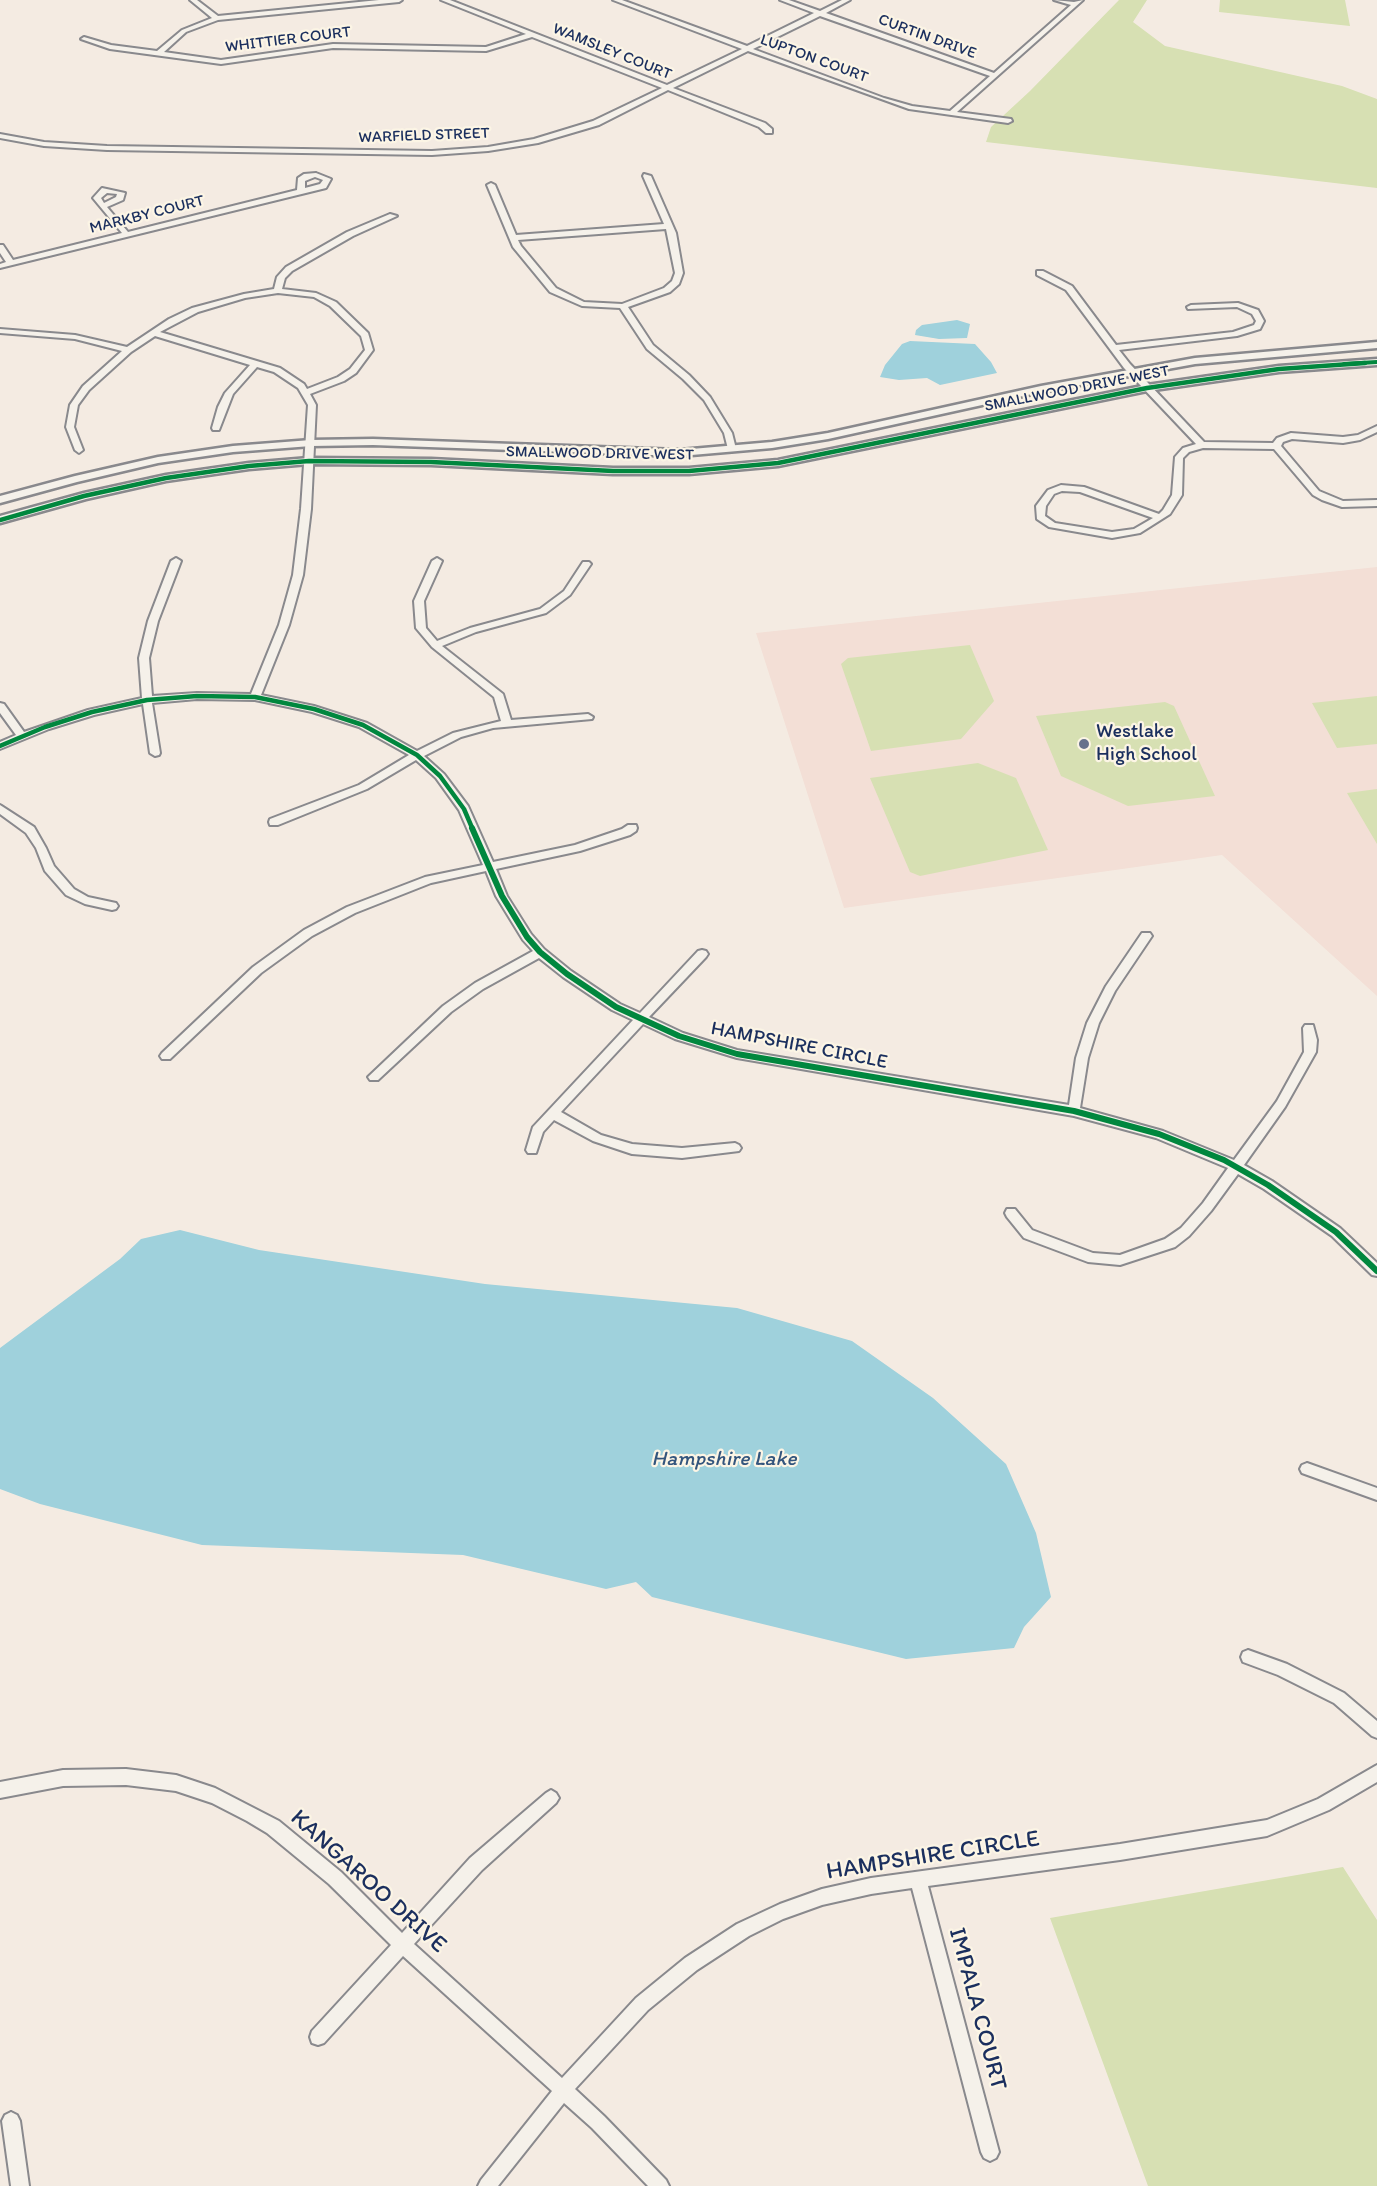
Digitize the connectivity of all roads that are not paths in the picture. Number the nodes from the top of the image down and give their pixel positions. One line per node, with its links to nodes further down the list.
1 (193, 0): 11 (street)
2 (399, 0): 9 (street)
3 (444, 0): 12 (street, WAMSLEY COURT)
4 (616, 0): 14 (street, LUPTON COURT)
5 (783, 0): 10 (street, CURTIN DRIVE)
6 (846, 0): 10 (street, WARFIELD STREET)
7 (1057, 0): 8 (street)
8 (1078, 2): 16 (street)
9 (301, 4): 11 (street)
10 (820, 13): 14 (street, WARFIELD STREET); 16 (street, CURTIN DRIVE)
11 (217, 18): 15 (street)
12 (531, 34): 15 (street, WHITTIER COURT); 17 (street, WAMSLEY COURT)
13 (84, 39): 15 (street, WHITTIER COURT)
14 (747, 49): 17 (street, WARFIELD STREET); 18 (street, LUPTON COURT)
15 (159, 53)
16 (994, 75): 18 (street)
17 (668, 88): 20 (street, WAMSLEY COURT); 21 (street, WARFIELD STREET)
18 (953, 112): 19 (street, LUPTON COURT)
19 (1008, 121)
20 (769, 131)
21 (0, 136)
22 (647, 176): 27 (street)
23 (491, 185): 29 (street)
24 (301, 191): 28 (street, MARKBY COURT)
25 (102, 206): 28 (street)
26 (393, 216): 34 (street)
27 (669, 226): 29 (street); 35 (street)
28 (126, 235): 31 (street, MARKBY COURT)
29 (512, 238): 35 (street)
30 (0, 247): 31 (street)
31 (11, 263): 32 (street, MARKBY COURT)
32 (0, 266)
33 (1040, 273): 40 (street)
34 (278, 291): 38 (street); 46 (street)
35 (623, 306): 52 (street)
36 (1191, 307): 40 (street)
37 (0, 332): 41 (street)
38 (154, 333): 41 (street); 43 (street)
39 (1377, 345): 44 (street, SMALLWOOD DRIVE WEST)
40 (1114, 348): 44 (street)
41 (128, 350): 53 (street)
42 (1377, 362): 45 (street, SMALLWOOD DRIVE WEST)
43 (256, 363): 46 (street); 47 (street)
44 (1132, 372): 45 (street); 52 (street, SMALLWOOD DRIVE WEST)
45 (1147, 388): 50 (street); 54 (street, SMALLWOOD DRIVE WEST)
46 (306, 392): 49 (street)
47 (216, 428)
48 (1377, 429): 51 (street)
49 (310, 443): 52 (street, SMALLWOOD DRIVE WEST); 54 (street); 55 (street, SMALLWOOD DRIVE WEST)
50 (1202, 445): 51 (street); 57 (street)
51 (1276, 446): 56 (street)
52 (732, 449)
53 (79, 450)
54 (309, 461): 58 (street, SMALLWOOD DRIVE WEST); 63 (street)
55 (0, 500)
56 (1377, 502)
57 (1160, 518): 57 (street)
58 (0, 520)
59 (176, 561): 64 (street)
60 (437, 561): 62 (street)
61 (586, 564): 62 (street)
62 (435, 645): 67 (street)
63 (255, 697): 64 (street, HAMPSHIRE CIRCLE); 71 (street, HAMPSHIRE CIRCLE)
64 (147, 700): 68 (street, HAMPSHIRE CIRCLE); 70 (street)
65 (0, 706): 68 (street)
66 (588, 717): 67 (street)
67 (507, 723): 71 (street)
68 (22, 736): 69 (street, HAMPSHIRE CIRCLE)
69 (0, 746)
70 (155, 753)
71 (417, 755): 73 (street); 75 (street, HAMPSHIRE CIRCLE)
72 (0, 809): 76 (street)
73 (274, 822)
74 (632, 828): 75 (street)
75 (490, 867): 78 (street, HAMPSHIRE CIRCLE); 82 (street)
76 (112, 906)
77 (1146, 936): 84 (street)
78 (540, 952): 80 (street, HAMPSHIRE CIRCLE); 83 (street)
79 (702, 954): 80 (street)
80 (640, 1020): 84 (street, HAMPSHIRE CIRCLE); 85 (street)
81 (1309, 1028): 88 (street)
82 (166, 1056)
83 (375, 1077)
84 (1074, 1110): 88 (street, HAMPSHIRE CIRCLE)
85 (552, 1113): 86 (street); 87 (street)
86 (735, 1148)
87 (532, 1150)
88 (1237, 1167): 89 (street); 90 (street, HAMPSHIRE CIRCLE)
89 (1011, 1213)
90 (1377, 1272)
91 (1307, 1469): 92 (street)
92 (1377, 1494)
93 (1248, 1657): 94 (street)
94 (1377, 1731)
95 (1377, 1773): 98 (street, HAMPSHIRE CIRCLE)
96 (0, 1790): 99 (street, KANGAROO DRIVE)
97 (551, 1798): 99 (street)
98 (918, 1879): 101 (street, HAMPSHIRE CIRCLE); 103 (street, IMPALA COURT)
99 (402, 1944): 100 (street); 101 (street, KANGAROO DRIVE)
100 (318, 2037)
101 (562, 2091): 105 (street, HAMPSHIRE CIRCLE); 106 (street, KANGAROO DRIVE)
102 (11, 2121): 104 (street)
103 (990, 2152)
104 (20, 2186)
105 (487, 2186)
106 (660, 2186)

